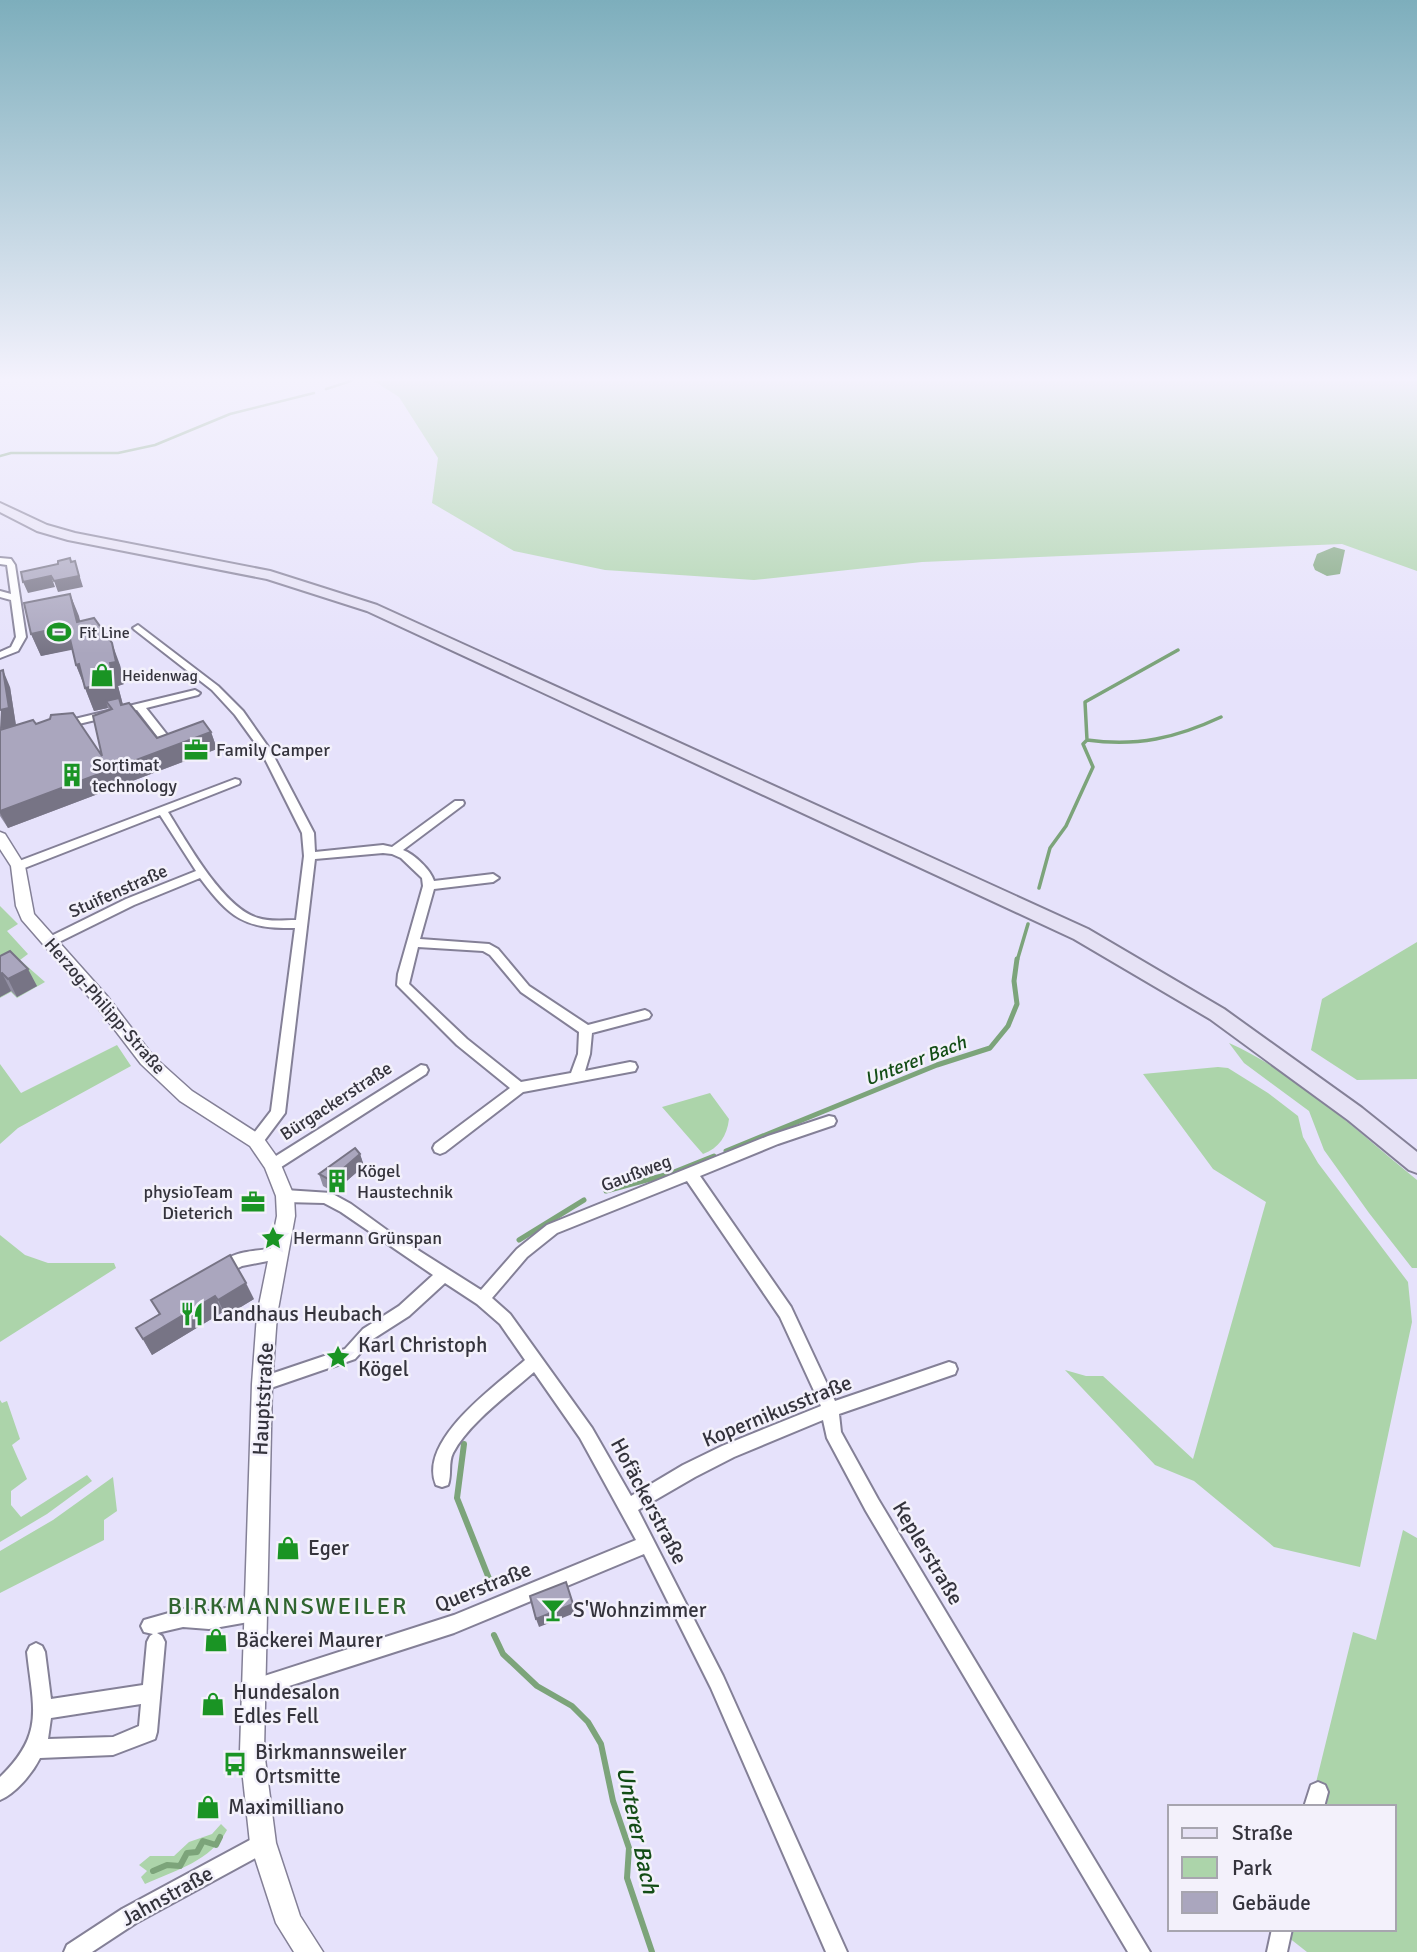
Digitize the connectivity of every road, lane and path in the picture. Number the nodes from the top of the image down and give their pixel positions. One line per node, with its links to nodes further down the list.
1 (0, 507): 33 (main road)
2 (0, 561): 4 (street)
3 (0, 594): 4 (street)
4 (15, 598): 6 (street)
5 (138, 628): 16 (street)
6 (0, 656)
7 (195, 693): 8 (street)
8 (139, 706): 9 (street); 10 (street)
9 (50, 728)
10 (168, 743)
11 (235, 782): 13 (street)
12 (459, 803): 15 (street)
13 (162, 810): 17 (street); 18 (street)
14 (0, 837): 17 (street, Herzog-Philipp-Straße)
15 (394, 850): 16 (street); 20 (street)
16 (310, 856): 21 (street)
17 (18, 866): 22 (street, Herzog-Philipp-Straße)
18 (202, 873): 21 (street); 22 (street, Stuifenstraße)
19 (493, 878): 20 (street)
20 (429, 887): 23 (street)
21 (302, 924): 31 (street)
22 (49, 942): 31 (street, Herzog-Philipp-Straße)
23 (413, 943): 25 (street); 29 (street)
24 (645, 1015): 25 (street)
25 (586, 1030): 28 (street)
26 (630, 1067): 28 (street)
27 (421, 1070): 34 (street, Bürgackerstraße)
28 (576, 1077): 29 (street)
29 (519, 1088): 32 (street)
30 (829, 1121): 35 (street, Gaußweg)
31 (256, 1141): 34 (street, Hauptstraße)
32 (440, 1148)
33 (1417, 1164)
34 (272, 1165): 36 (street, Hauptstraße)
35 (690, 1173): 40 (street, Gaußweg); 44 (street, Keplerstraße)
36 (285, 1196): 37 (street, Hauptstraße); 38 (street, Hofäckerstraße)
37 (278, 1254): 39 (street); 43 (street, Hauptstraße)
38 (443, 1275): 40 (street, Hofäckerstraße); 43 (street)
39 (207, 1279)
40 (482, 1299): 41 (street, Hofäckerstraße)
41 (536, 1361): 45 (street); 46 (street, Hofäckerstraße)
42 (949, 1369): 44 (street, Kopernikusstraße)
43 (262, 1384): 48 (street, Hauptstraße)
44 (830, 1408): 46 (street, Kopernikusstraße); 60 (street, Keplerstraße)
45 (442, 1479)
46 (628, 1507): 47 (street, Hofäckerstraße)
47 (648, 1544): 50 (street, Querstraße); 59 (street, Hofäckerstraße)
48 (254, 1612): 50 (street, Hauptstraße); 51 (street)
49 (36, 1652): 52 (street)
50 (252, 1689): 55 (street, Hauptstraße)
51 (151, 1693): 52 (street); 53 (street)
52 (42, 1710): 53 (street)
53 (37, 1749): 54 (street)
54 (0, 1790)
55 (263, 1843): 57 (street, Jahnstraße); 58 (street, Hauptstraße)
56 (1282, 1931): 61 (street)
57 (74, 1952)
58 (310, 1952)
59 (837, 1952)
60 (1140, 1952)
61 (1277, 1952)

